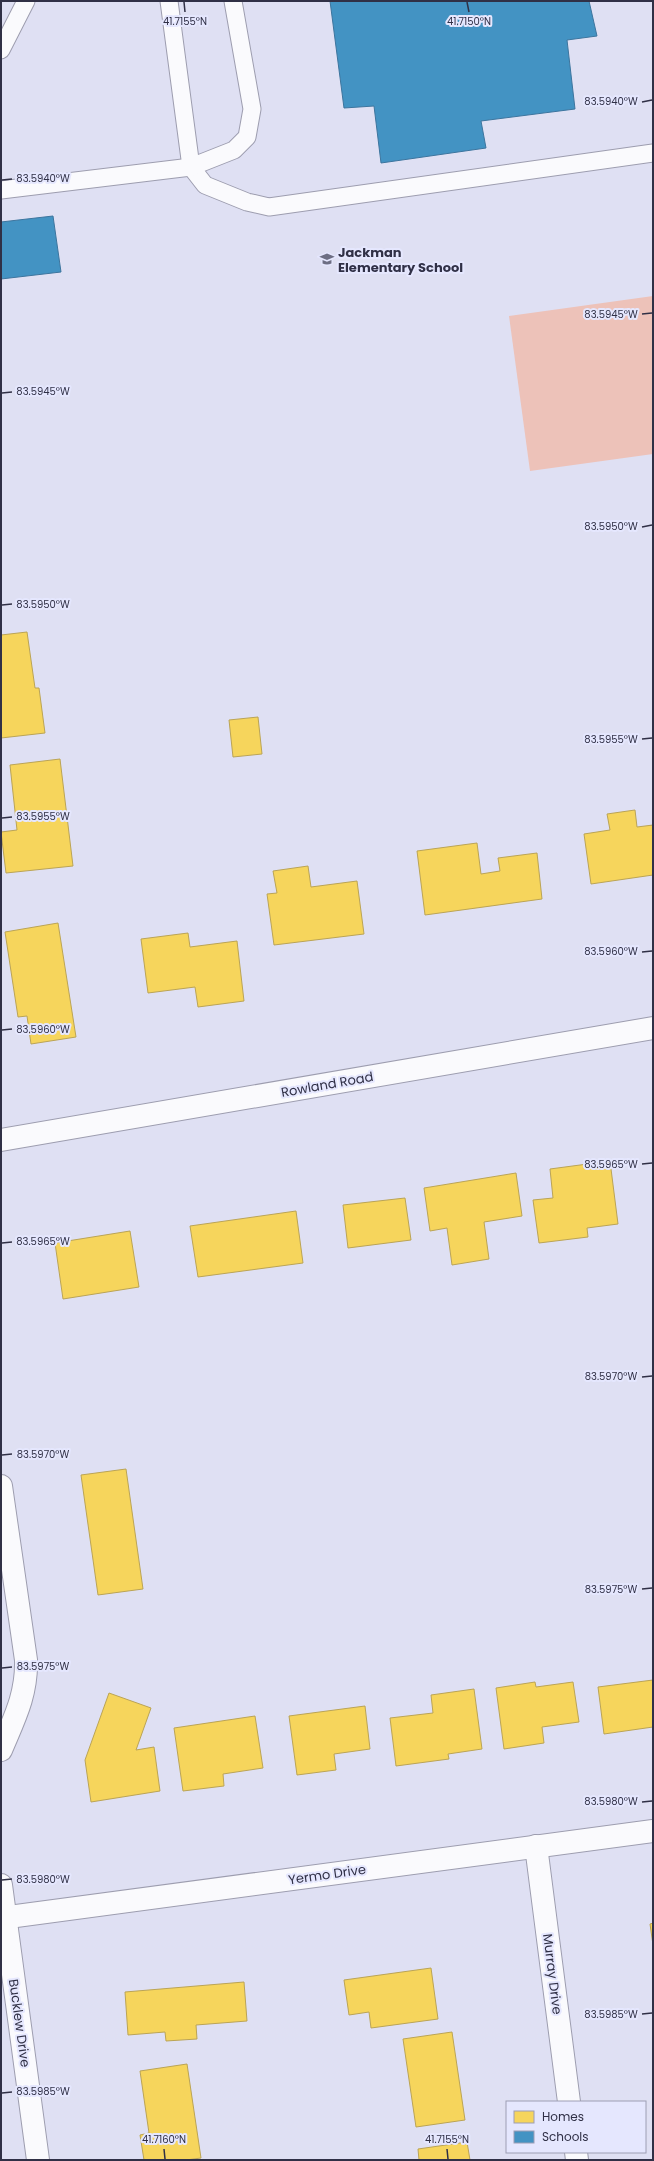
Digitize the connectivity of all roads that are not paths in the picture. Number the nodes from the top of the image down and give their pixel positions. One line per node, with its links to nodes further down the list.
1 (26, 1): 4 (lane)
2 (169, 1): 6 (lane)
3 (233, 1): 6 (lane)
4 (1, 50)
5 (653, 153): 6 (lane)
6 (191, 167): 7 (lane)
7 (1, 190)
8 (653, 1028): 9 (street, Rowland Road)
9 (1, 1140)
10 (1, 1486): 11 (street)
11 (1, 1750)
12 (653, 1831): 13 (street, Yermo Drive)
13 (536, 1846): 15 (street, Yermo Drive); 16 (street, Murray Drive)
14 (1, 1886): 15 (street, Bucklew Drive)
15 (3, 1918): 17 (street, Bucklew Drive)
16 (569, 2101)
17 (38, 2160)

